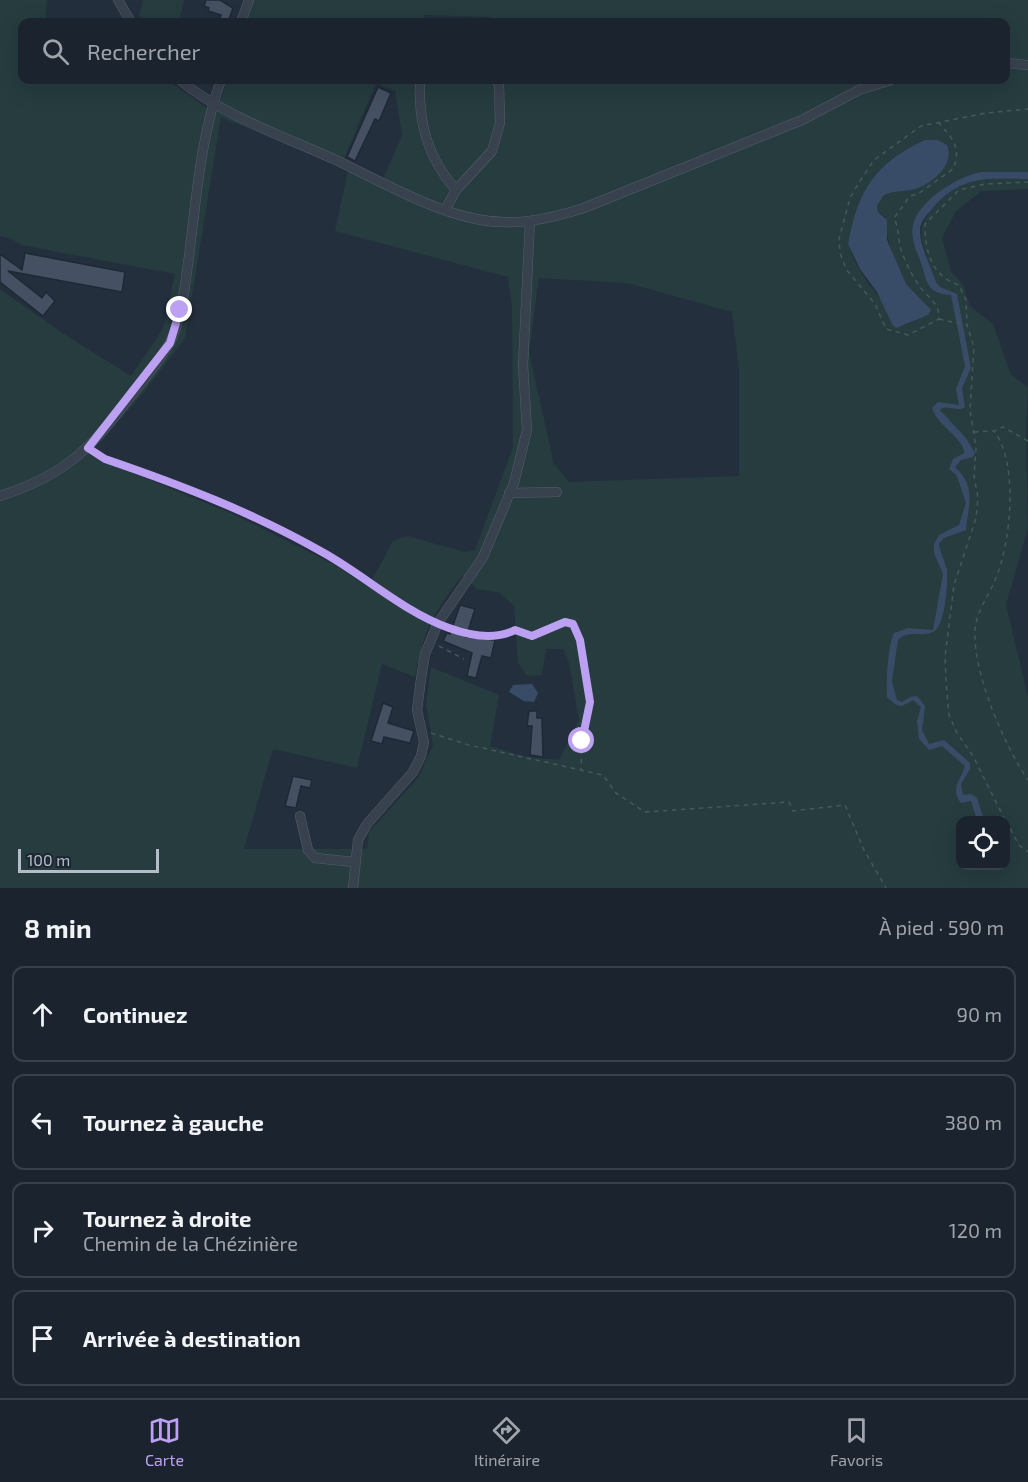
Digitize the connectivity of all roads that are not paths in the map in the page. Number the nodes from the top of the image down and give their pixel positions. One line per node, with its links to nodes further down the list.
1 (118, 0): 3 (street)
2 (249, 0): 4 (street)
3 (129, 18)
4 (242, 18)
5 (1010, 63): 6 (street)
6 (1028, 65)
7 (186, 84): 12 (street)
8 (219, 84): 12 (street)
9 (420, 84): 13 (street)
10 (498, 84): 13 (street)
11 (878, 84): 15 (street)
12 (213, 101): 14 (street); 18 (street)
13 (456, 190): 14 (street)
14 (445, 210): 15 (street)
15 (530, 221): 17 (street)
16 (557, 492): 17 (street)
17 (509, 493): 20 (street)
18 (0, 496)
19 (300, 816): 20 (street)
20 (354, 862): 21 (street)
21 (353, 888)

